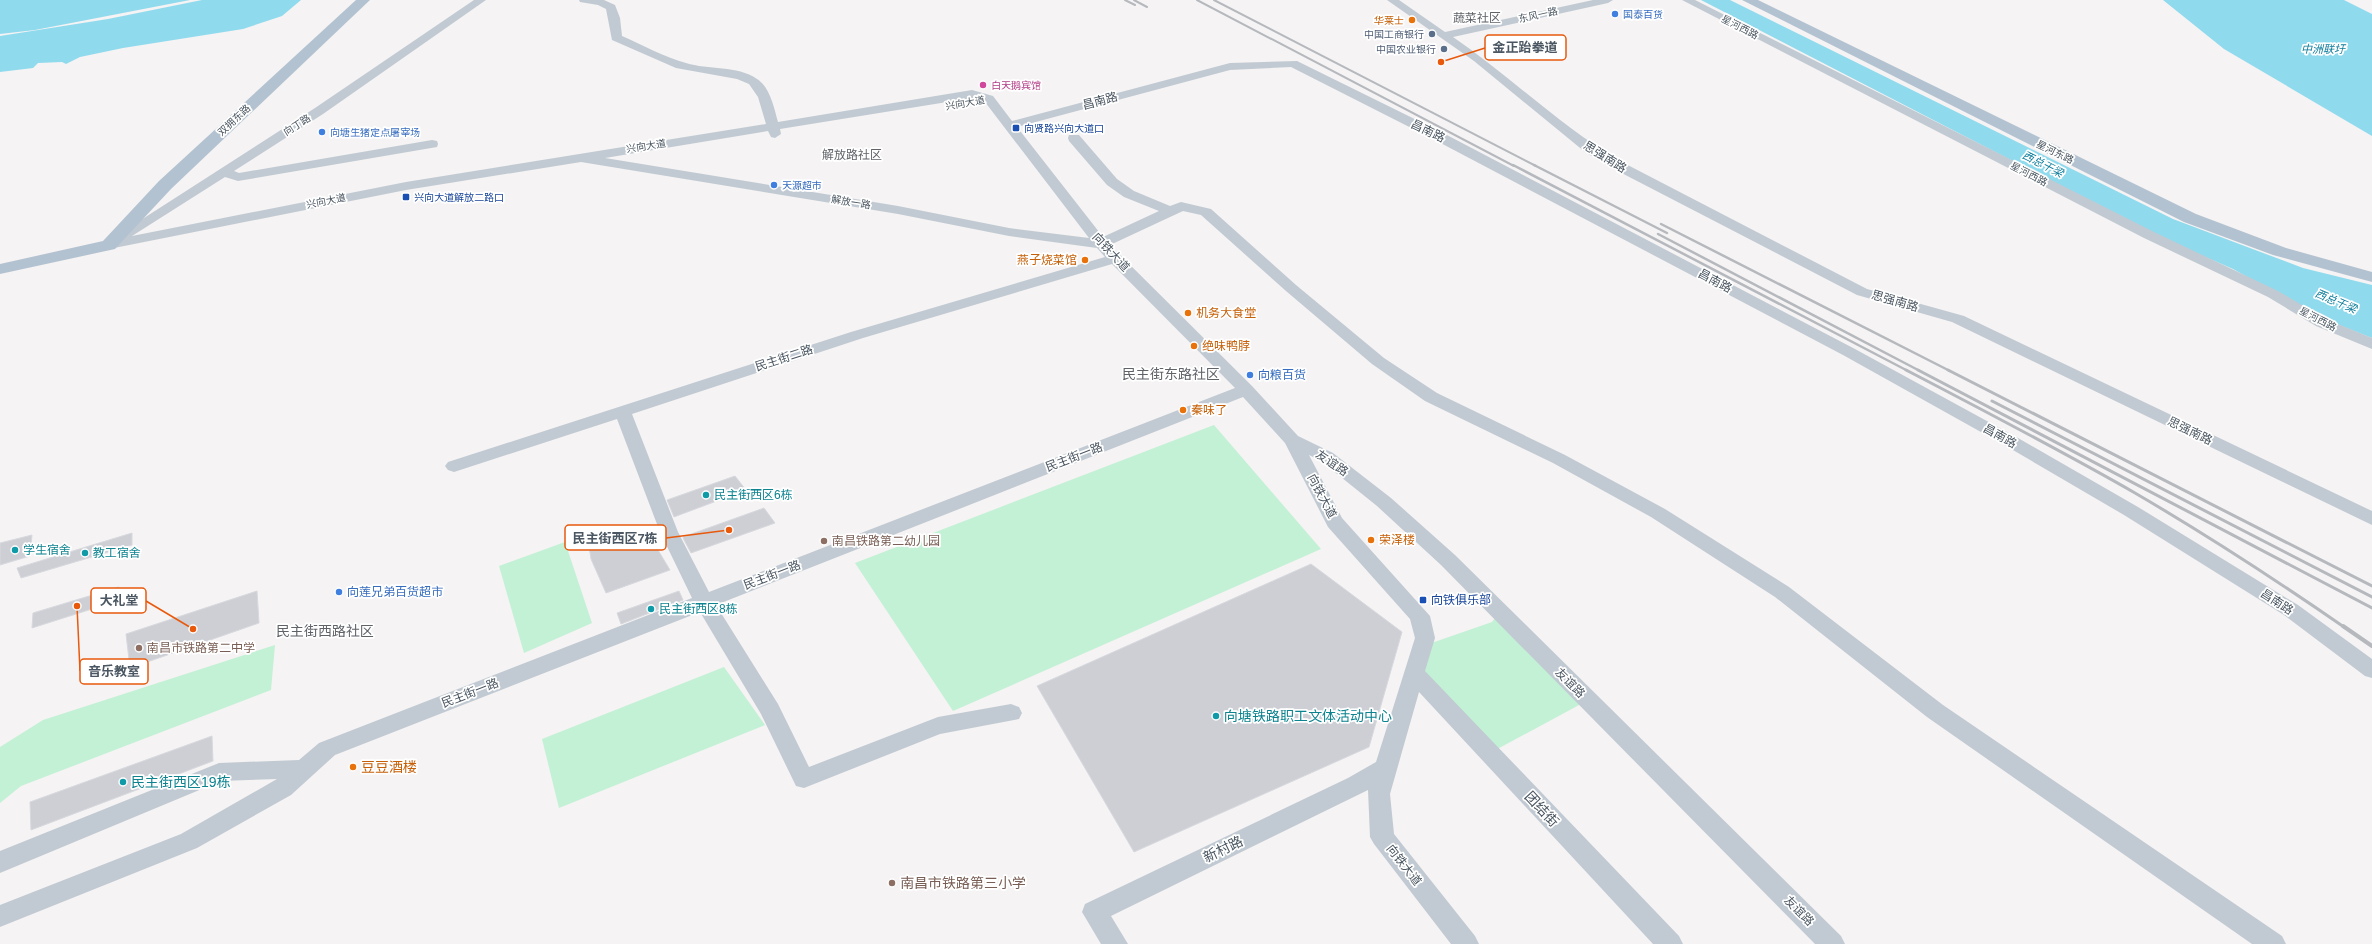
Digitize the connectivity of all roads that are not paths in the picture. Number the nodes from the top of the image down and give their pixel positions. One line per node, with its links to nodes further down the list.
1 (364, 0): 19 (main road, 双拥东路)
2 (481, 0): 16 (street, 向丁路)
3 (584, 0): 11 (street)
4 (1392, 0): 8 (street, 思强南路)
5 (1608, 0): 8 (street, 东风一路)
6 (1687, 0): 23 (street, 星河西路)
7 (1748, 0): 22 (main road, 星河东路)
8 (1445, 35): 28 (street, 思强南路)
9 (989, 99): 10 (street, 向铁大道); 11 (street, 兴向大道)
10 (1011, 125): 18 (street, 向铁大道); 30 (street, 昌南路)
11 (774, 130): 14 (street, 兴向大道); 15 (street, 兴向大道)
12 (1074, 138): 17 (street)
13 (432, 144): 16 (street)
14 (578, 157): 15 (street, 解放一路); 19 (street, 兴向大道)
15 (605, 162): 18 (street, 解放一路); 19 (street, 兴向大道)
16 (223, 172): 19 (street, 向丁路)
17 (1168, 210): 18 (street); 41 (street)
18 (1101, 244): 20 (street, 向铁大道)
19 (109, 245): 21 (main road, 兴向大道)
20 (1116, 258): 24 (street, 向铁大道); 25 (street, 民主街二路)
21 (0, 269)
22 (2372, 277)
23 (2372, 344)
24 (1246, 390): 26 (street, 向铁大道); 29 (street, 民主街一路)
25 (622, 411): 27 (street, 民主街二路); 29 (street)
26 (1292, 440): 31 (street, 向铁大道); 40 (street, 友谊路)
27 (454, 466)
28 (2372, 519)
29 (704, 602): 32 (street); 34 (street, 民主街一路)
30 (2372, 670)
31 (1414, 673): 33 (street, 向铁大道); 39 (street, 团结街)
32 (1011, 713)
33 (1386, 768): 37 (street, 新村路); 38 (street, 向铁大道)
34 (304, 769): 35 (street); 36 (street, 民主街一路)
35 (0, 862)
36 (0, 916)
37 (1115, 944)
38 (1466, 944)
39 (1670, 944)
40 (1832, 944)
41 (2273, 944)

